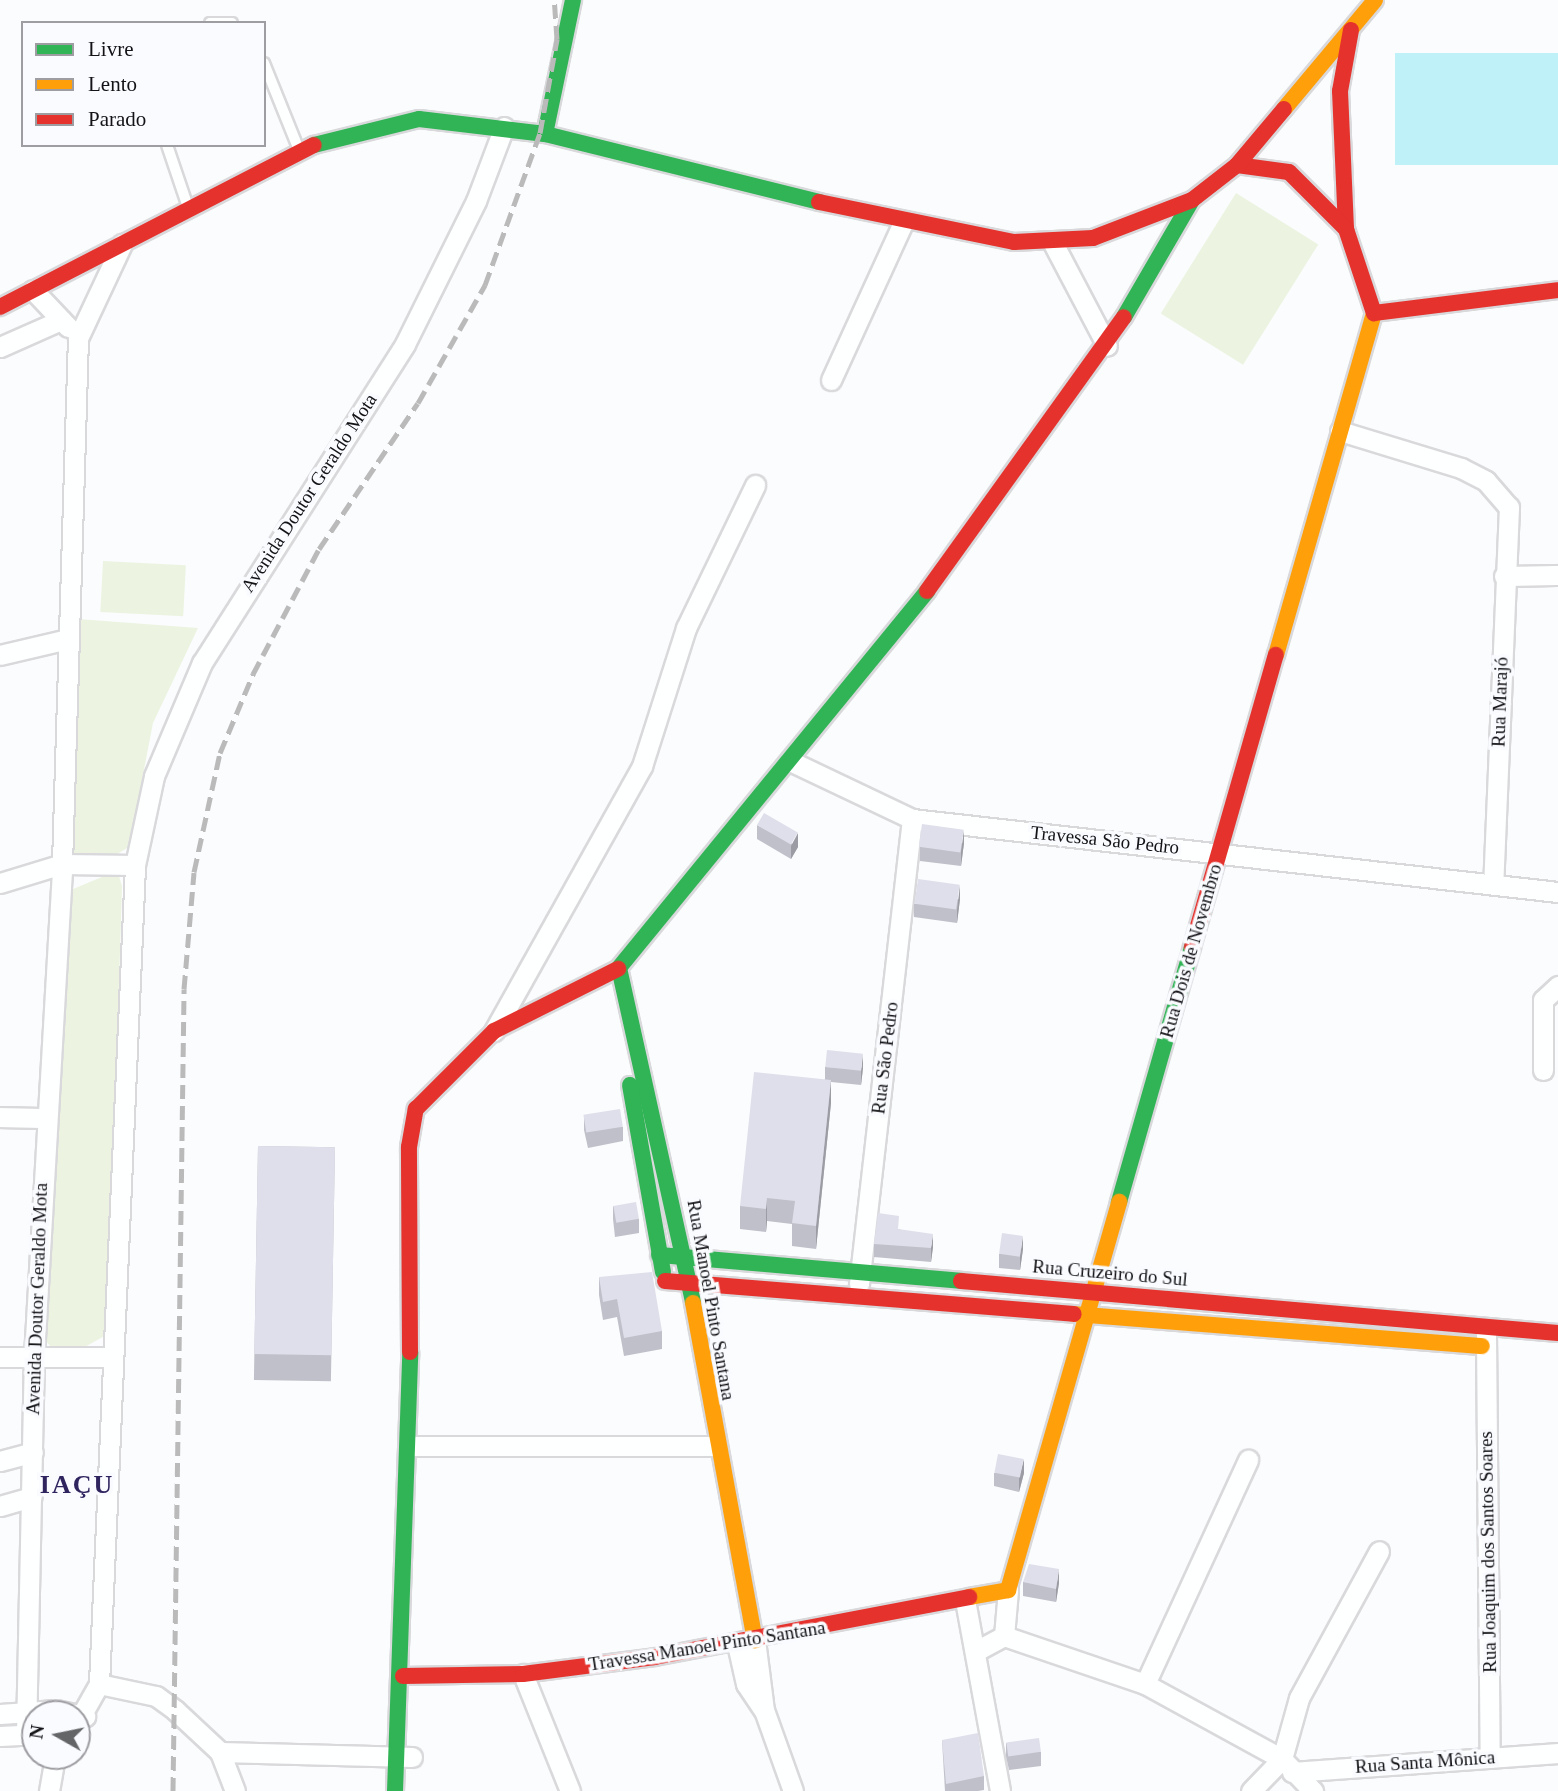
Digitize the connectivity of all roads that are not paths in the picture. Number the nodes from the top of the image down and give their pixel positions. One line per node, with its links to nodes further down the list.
1 (573, 0): 6 (street)
2 (1375, 0): 3 (street)
3 (1351, 30): 9 (street); 13 (street)
4 (266, 68): 8 (lane)
5 (504, 127): 6 (street); 8 (street); 35 (street, Avenida Doutor Geraldo Mota)
6 (545, 134): 12 (street)
7 (168, 147): 11 (lane)
8 (299, 151): 11 (street)
9 (1237, 165): 10 (street); 13 (street)
10 (1192, 200): 14 (street); 22 (street)
11 (188, 208): 15 (street)
12 (903, 223): 14 (street); 24 (street)
13 (1346, 229): 19 (street)
14 (1053, 243): 22 (street)
15 (122, 244): 16 (street); 21 (street, Avenida Doutor Geraldo Mota)
16 (33, 290): 18 (street); 20 (street)
17 (1558, 290): 19 (street)
18 (0, 307)
19 (1374, 313): 25 (street, Rua Dois de Novembro)
20 (61, 320): 21 (street); 23 (street)
21 (78, 338): 29 (street, Avenida Doutor Geraldo Mota)
22 (1107, 346): 31 (street)
23 (0, 347)
24 (831, 380)
25 (1340, 431): 28 (street, Rua Marajó); 33 (street, Rua Dois de Novembro)
26 (755, 485): 42 (street)
27 (1558, 575): 28 (street)
28 (1504, 576): 37 (street, Rua Marajó)
29 (68, 639): 30 (street); 34 (street, Avenida Doutor Geraldo Mota)
30 (0, 655)
31 (790, 761): 32 (street, Travessa São Pedro); 39 (street)
32 (912, 820): 33 (street, Travessa São Pedro); 48 (street, Rua São Pedro)
33 (1220, 853): 37 (street, Travessa São Pedro); 50 (street, Rua Dois de Novembro)
34 (62, 864): 35 (street); 36 (street); 45 (street, Avenida Doutor Geraldo Mota)
35 (135, 865): 60 (street, Avenida Doutor Geraldo Mota)
36 (0, 883)
37 (1493, 884): 38 (street, Travessa São Pedro)
38 (1558, 892)
39 (619, 968): 40 (street); 47 (street, Rua Manoel Pinto Santana)
40 (601, 977): 42 (street); 46 (street)
41 (1558, 986): 43 (street)
42 (494, 1031): 62 (street)
43 (1544, 1070)
44 (0, 1117): 45 (street)
45 (43, 1118): 58 (street, Avenida Doutor Geraldo Mota)
46 (659, 1255): 47 (street, Rua Cruzeiro do Sul); 49 (street, Rua Cruzeiro do Sul)
47 (680, 1257): 48 (street, Rua Cruzeiro do Sul); 49 (street, Rua Manoel Pinto Santana)
48 (860, 1273): 50 (street, Rua Cruzeiro do Sul); 51 (street, Rua São Pedro)
49 (684, 1283): 51 (street, Rua Cruzeiro do Sul); 64 (street, Rua Manoel Pinto Santana)
50 (1094, 1293): 52 (street, Rua Cruzeiro do Sul); 53 (street, Rua Dois de Novembro)
51 (858, 1296): 53 (street, Rua Cruzeiro do Sul)
52 (1280, 1308): 54 (street); 56 (street, Rua Cruzeiro do Sul)
53 (1088, 1313): 54 (street, Rua Cruzeiro do Sul); 70 (street, Rua Dois de Novembro)
54 (1278, 1331): 56 (street, Rua Cruzeiro do Sul)
55 (1558, 1333): 56 (street, Rua Cruzeiro do Sul)
56 (1486, 1337): 57 (street, Rua Cruzeiro do Sul); 89 (street, Rua Joaquim dos Santos Soares)
57 (1510, 1348)
58 (34, 1356): 59 (street); 60 (street); 63 (street, Avenida Doutor Geraldo Mota)
59 (0, 1357)
60 (112, 1357): 78 (street, Avenida Doutor Geraldo Mota)
61 (692, 1422): 64 (street, Rua Manoel Pinto Santana)
62 (410, 1446): 64 (street); 77 (street)
63 (33, 1451): 66 (street); 67 (street, Avenida Doutor Geraldo Mota)
64 (704, 1451): 74 (street, Rua Manoel Pinto Santana)
65 (1248, 1460): 79 (street)
66 (0, 1461)
67 (32, 1497): 68 (street); 80 (street, Avenida Doutor Geraldo Mota)
68 (0, 1506)
69 (1378, 1550): 90 (street)
70 (1008, 1590): 71 (street, Travessa Manoel Pinto Santana); 73 (street)
71 (965, 1600): 74 (street, Travessa Manoel Pinto Santana); 75 (street)
72 (731, 1618): 74 (street)
73 (1004, 1636): 75 (street); 79 (street)
74 (746, 1642): 76 (street, Travessa Manoel Pinto Santana); 97 (street)
75 (976, 1651): 98 (street)
76 (523, 1674): 77 (street, Travessa Manoel Pinto Santana); 96 (street)
77 (403, 1676): 88 (street)
78 (99, 1684): 81 (street, Avenida Doutor Geraldo Mota); 86 (street)
79 (1145, 1684): 90 (street)
80 (26, 1700)
81 (91, 1700)
82 (21, 1712): 83 (street)
83 (0, 1714)
84 (21, 1735): 85 (street)
85 (0, 1736)
86 (220, 1752): 88 (street); 93 (street)
87 (1558, 1753): 89 (street, Rua Santa Mônica)
88 (404, 1757): 94 (street); 95 (street)
89 (1490, 1758): 90 (street, Rua Santa Mônica)
90 (1287, 1766): 99 (street); 100 (street)
91 (52, 1770): 92 (street)
92 (48, 1791)
93 (235, 1791)
94 (395, 1791)
95 (414, 1791)
96 (570, 1791)
97 (793, 1791)
98 (1000, 1791)
99 (1251, 1791)
100 (1313, 1791)

